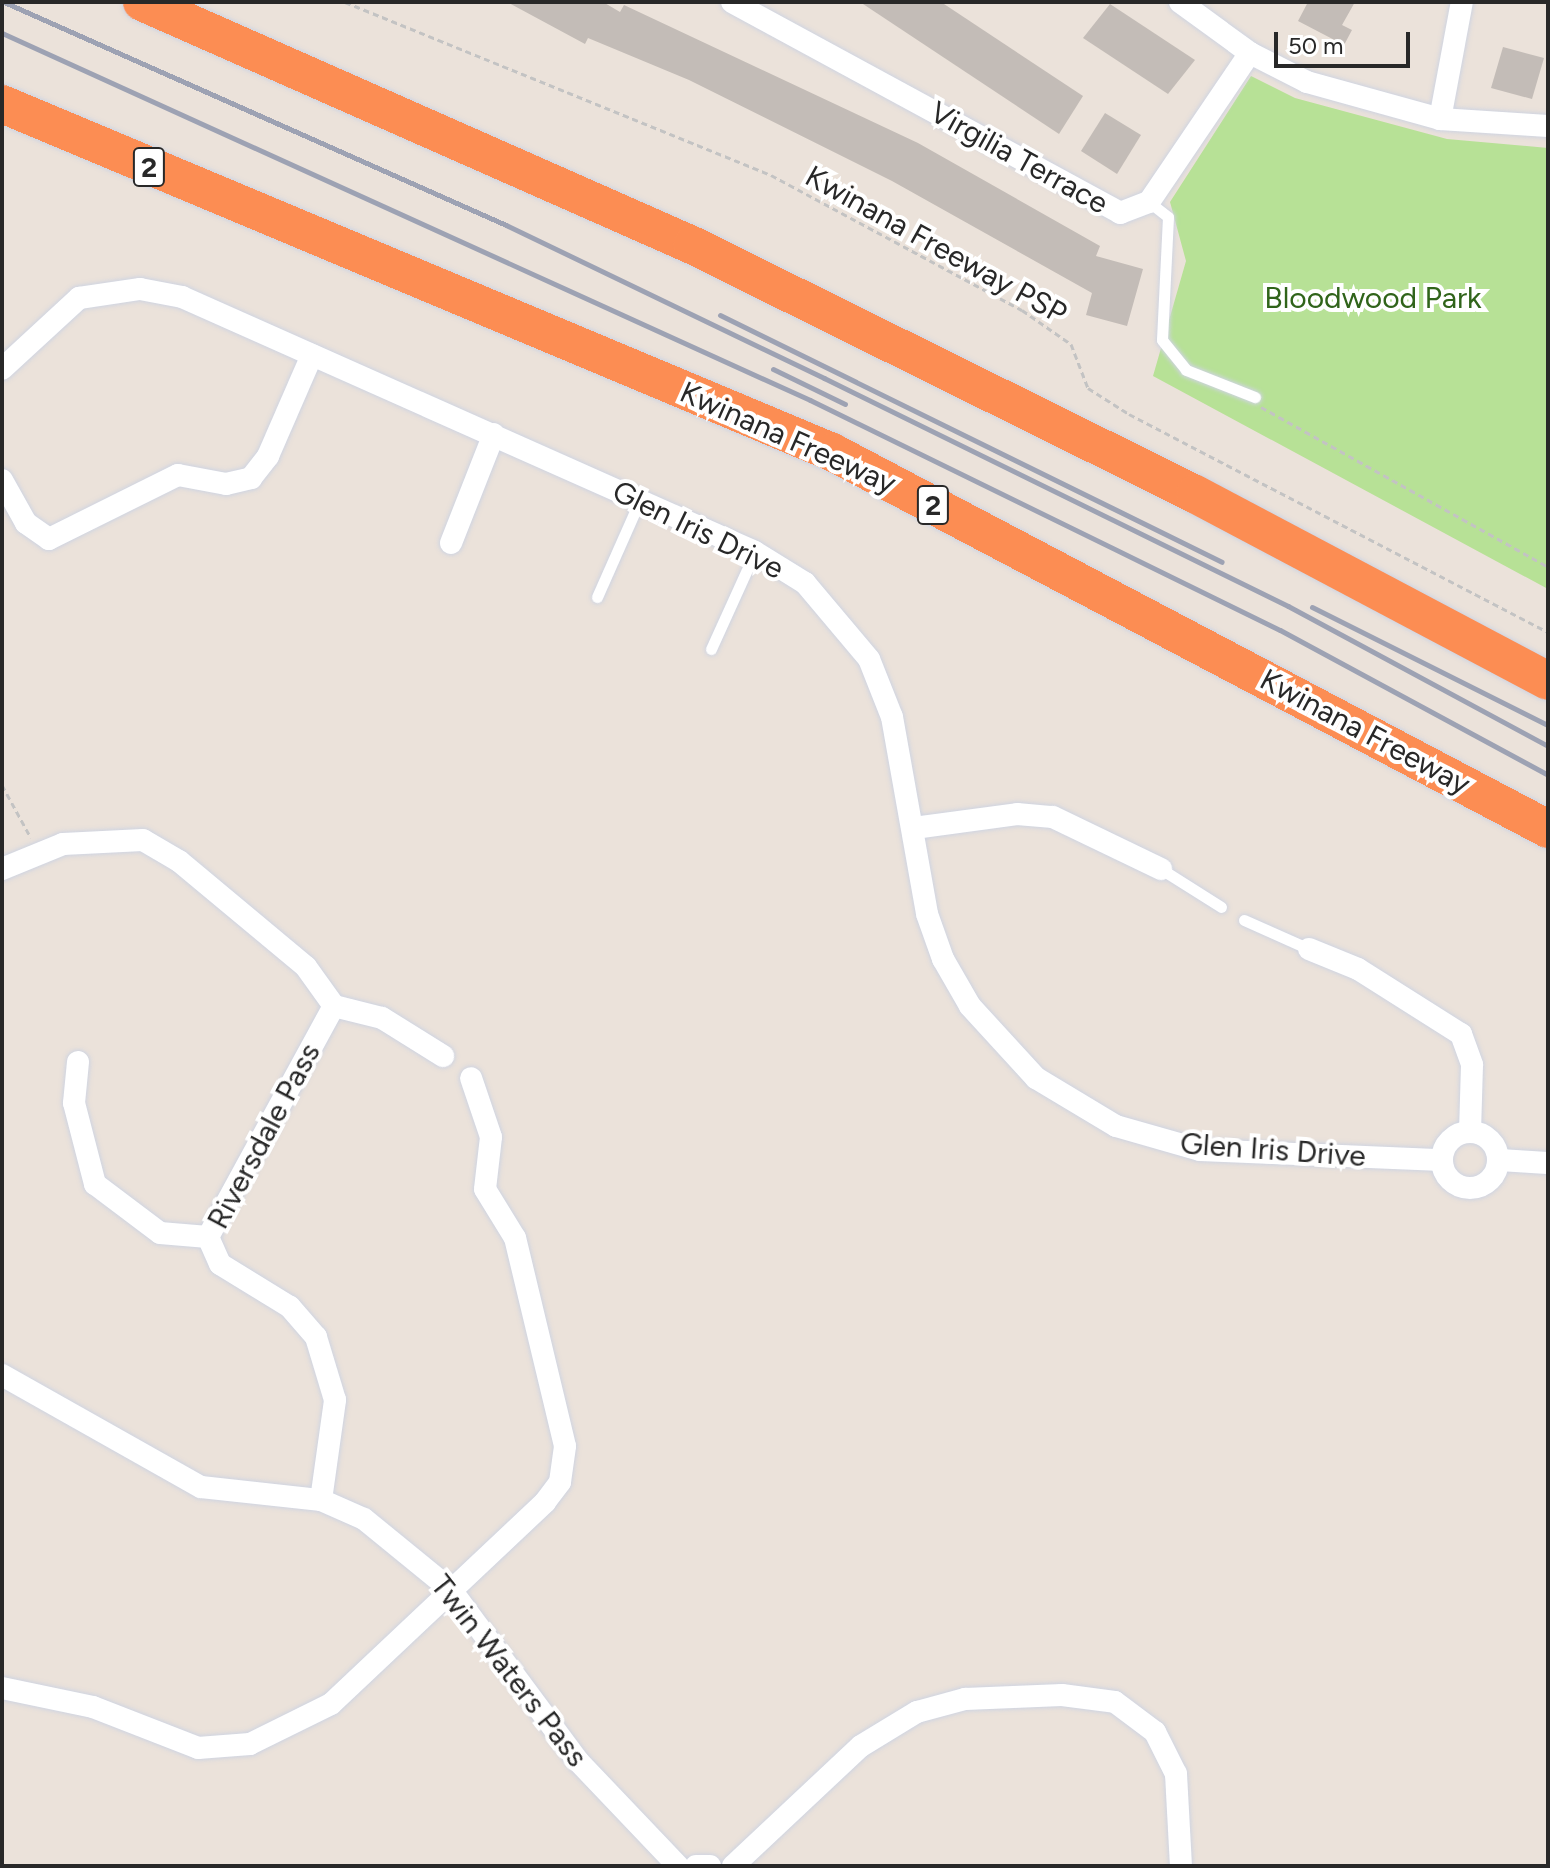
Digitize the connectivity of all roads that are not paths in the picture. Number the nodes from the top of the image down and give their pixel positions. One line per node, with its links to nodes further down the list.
1 (142, 2): 22 (highway)
2 (732, 2): 10 (street, Virgilia Terrace)
3 (1180, 2): 5 (street)
4 (1462, 2): 8 (street)
5 (1250, 53): 8 (street); 10 (street, Virgilia Terrace)
6 (2, 104): 11 (highway, Kwinana Freeway / 2)
7 (2, 115): 11 (highway)
8 (1440, 119): 9 (street)
9 (1548, 126)
10 (1149, 202): 14 (lane)
11 (296, 230): 24 (highway, Kwinana Freeway / 2)
12 (312, 355): 13 (street, Glen Iris Drive); 15 (street, Glen Iris Drive); 16 (street)
13 (4, 370)
14 (1255, 397)
15 (494, 434): 17 (street, Glen Iris Drive); 18 (street)
16 (2, 480)
17 (640, 500): 19 (street, Glen Iris Drive); 20 (lane)
18 (451, 543)
19 (755, 552): 21 (lane); 23 (street, Glen Iris Drive)
20 (597, 597)
21 (711, 649)
22 (1548, 681)
23 (914, 828): 26 (street); 35 (street, Glen Iris Drive)
24 (1548, 829)
25 (2, 869): 30 (street)
26 (1161, 869): 27 (lane)
27 (1221, 907)
28 (1244, 920): 29 (lane)
29 (1309, 949): 34 (street)
30 (334, 1006): 31 (street); 38 (street, Riversdale Pass)
31 (443, 1056)
32 (78, 1062): 38 (street)
33 (471, 1078): 41 (street)
34 (1470, 1131): 35 (street); 36 (street)
35 (1442, 1160): 36 (street)
36 (1499, 1160): 37 (street)
37 (1548, 1163)
38 (208, 1237): 40 (street, Riversdale Pass)
39 (2, 1375): 40 (street, Twin Waters Pass)
40 (321, 1500): 41 (street, Twin Waters Pass)
41 (451, 1590): 42 (street); 43 (street, Twin Waters Pass)
42 (2, 1688)
43 (678, 1866)
44 (696, 1866): 45 (street)
45 (710, 1866)
46 (733, 1866): 47 (street)
47 (1181, 1866)

